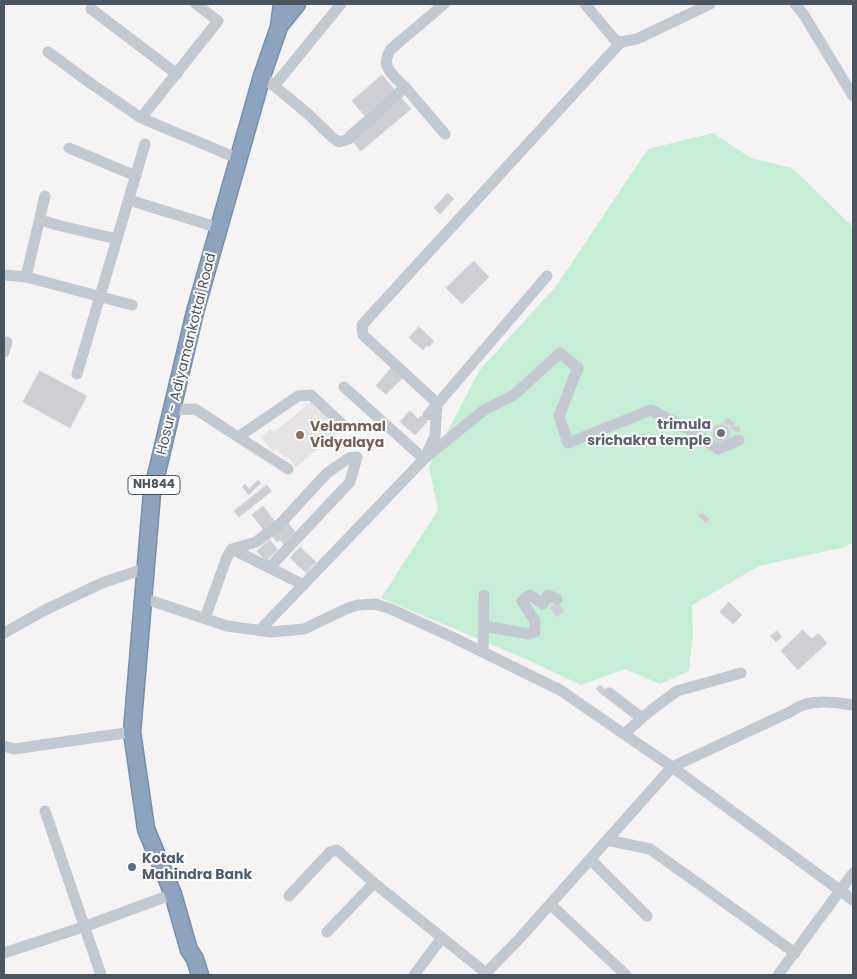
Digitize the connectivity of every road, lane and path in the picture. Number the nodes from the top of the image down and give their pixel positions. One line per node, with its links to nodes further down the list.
1 (196, 4): 13 (street)
2 (282, 4): 10 (highway, Hosur - Adiyamankottai Road / NH844)
3 (297, 4): 10 (highway, Hosur - Adiyamankottai Road / NH844)
4 (342, 4): 14 (street)
5 (444, 4): 15 (street)
6 (585, 4): 11 (street)
7 (710, 4): 11 (street)
8 (796, 4): 16 (street)
9 (92, 9): 13 (street)
10 (279, 27): 14 (highway, Hosur - Adiyamankottai Road / NH844)
11 (621, 42): 35 (street)
12 (48, 52): 17 (street)
13 (177, 74): 17 (street)
14 (268, 81): 15 (street); 21 (highway, Hosur - Adiyamankottai Road / NH844)
15 (405, 87): 18 (street)
16 (853, 96)
17 (141, 118): 21 (street)
18 (445, 134)
19 (145, 144): 22 (street)
20 (70, 148): 22 (street)
21 (239, 159): 26 (highway, Hosur - Adiyamankottai Road / NH844)
22 (136, 176): 24 (street)
23 (45, 196): 25 (street)
24 (129, 200): 26 (street); 27 (street)
25 (40, 220): 27 (street); 30 (street)
26 (219, 228): 36 (highway, Hosur - Adiyamankottai Road / NH844)
27 (117, 239): 31 (street)
28 (4, 275): 30 (street)
29 (548, 276): 35 (street)
30 (26, 277): 31 (street)
31 (100, 298): 32 (street); 33 (street)
32 (132, 305)
33 (77, 374)
34 (344, 387): 41 (street)
35 (437, 403): 37 (street); 41 (street)
36 (172, 410): 39 (street); 44 (highway, Hosur - Adiyamankottai Road / NH844)
37 (428, 415)
38 (345, 427): 39 (street)
39 (238, 437): 42 (street)
40 (739, 440): 41 (street)
41 (424, 459): 46 (street)
42 (288, 469)
43 (232, 549): 45 (street); 45 (street); 50 (street)
44 (146, 568): 48 (highway, Hosur - Adiyamankottai Road / NH844); 53 (street)
45 (269, 568): 46 (street)
46 (304, 584): 52 (street)
47 (484, 595): 51 (street)
48 (143, 598): 50 (street); 59 (highway, Hosur - Adiyamankottai Road / NH844)
49 (557, 599): 51 (street)
50 (205, 618): 52 (street)
51 (484, 626): 54 (street)
52 (260, 631): 54 (street)
53 (4, 633)
54 (483, 652): 60 (street)
55 (741, 673): 58 (street)
56 (609, 693): 58 (street)
57 (853, 704): 62 (street)
58 (642, 718): 60 (street)
59 (132, 732): 61 (street); 69 (highway, Hosur - Adiyamankottai Road / NH844)
60 (624, 734): 62 (street)
61 (4, 746)
62 (672, 767): 64 (street); 68 (street)
63 (45, 811): 74 (street)
64 (607, 840): 65 (street); 79 (street)
65 (590, 859): 72 (street); 73 (street)
66 (853, 873): 68 (street)
67 (374, 883): 70 (street); 75 (street); 76 (street)
68 (840, 891): 71 (street); 79 (street)
69 (173, 894): 74 (street); 77 (highway, Hosur - Adiyamankottai Road / NH844)
70 (289, 896)
71 (853, 900)
72 (550, 904): 80 (street); 85 (street)
73 (647, 916)
74 (86, 926): 78 (street); 81 (street)
75 (327, 932)
76 (441, 939): 80 (street); 84 (street)
77 (189, 950): 82 (highway, Hosur - Adiyamankottai Road / NH844); 83 (highway, Hosur - Adiyamankottai Road / NH844)
78 (4, 953)
79 (795, 953): 86 (street)
80 (485, 974)
81 (101, 975)
82 (190, 975)
83 (200, 975)
84 (414, 975)
85 (626, 975)
86 (778, 975)

